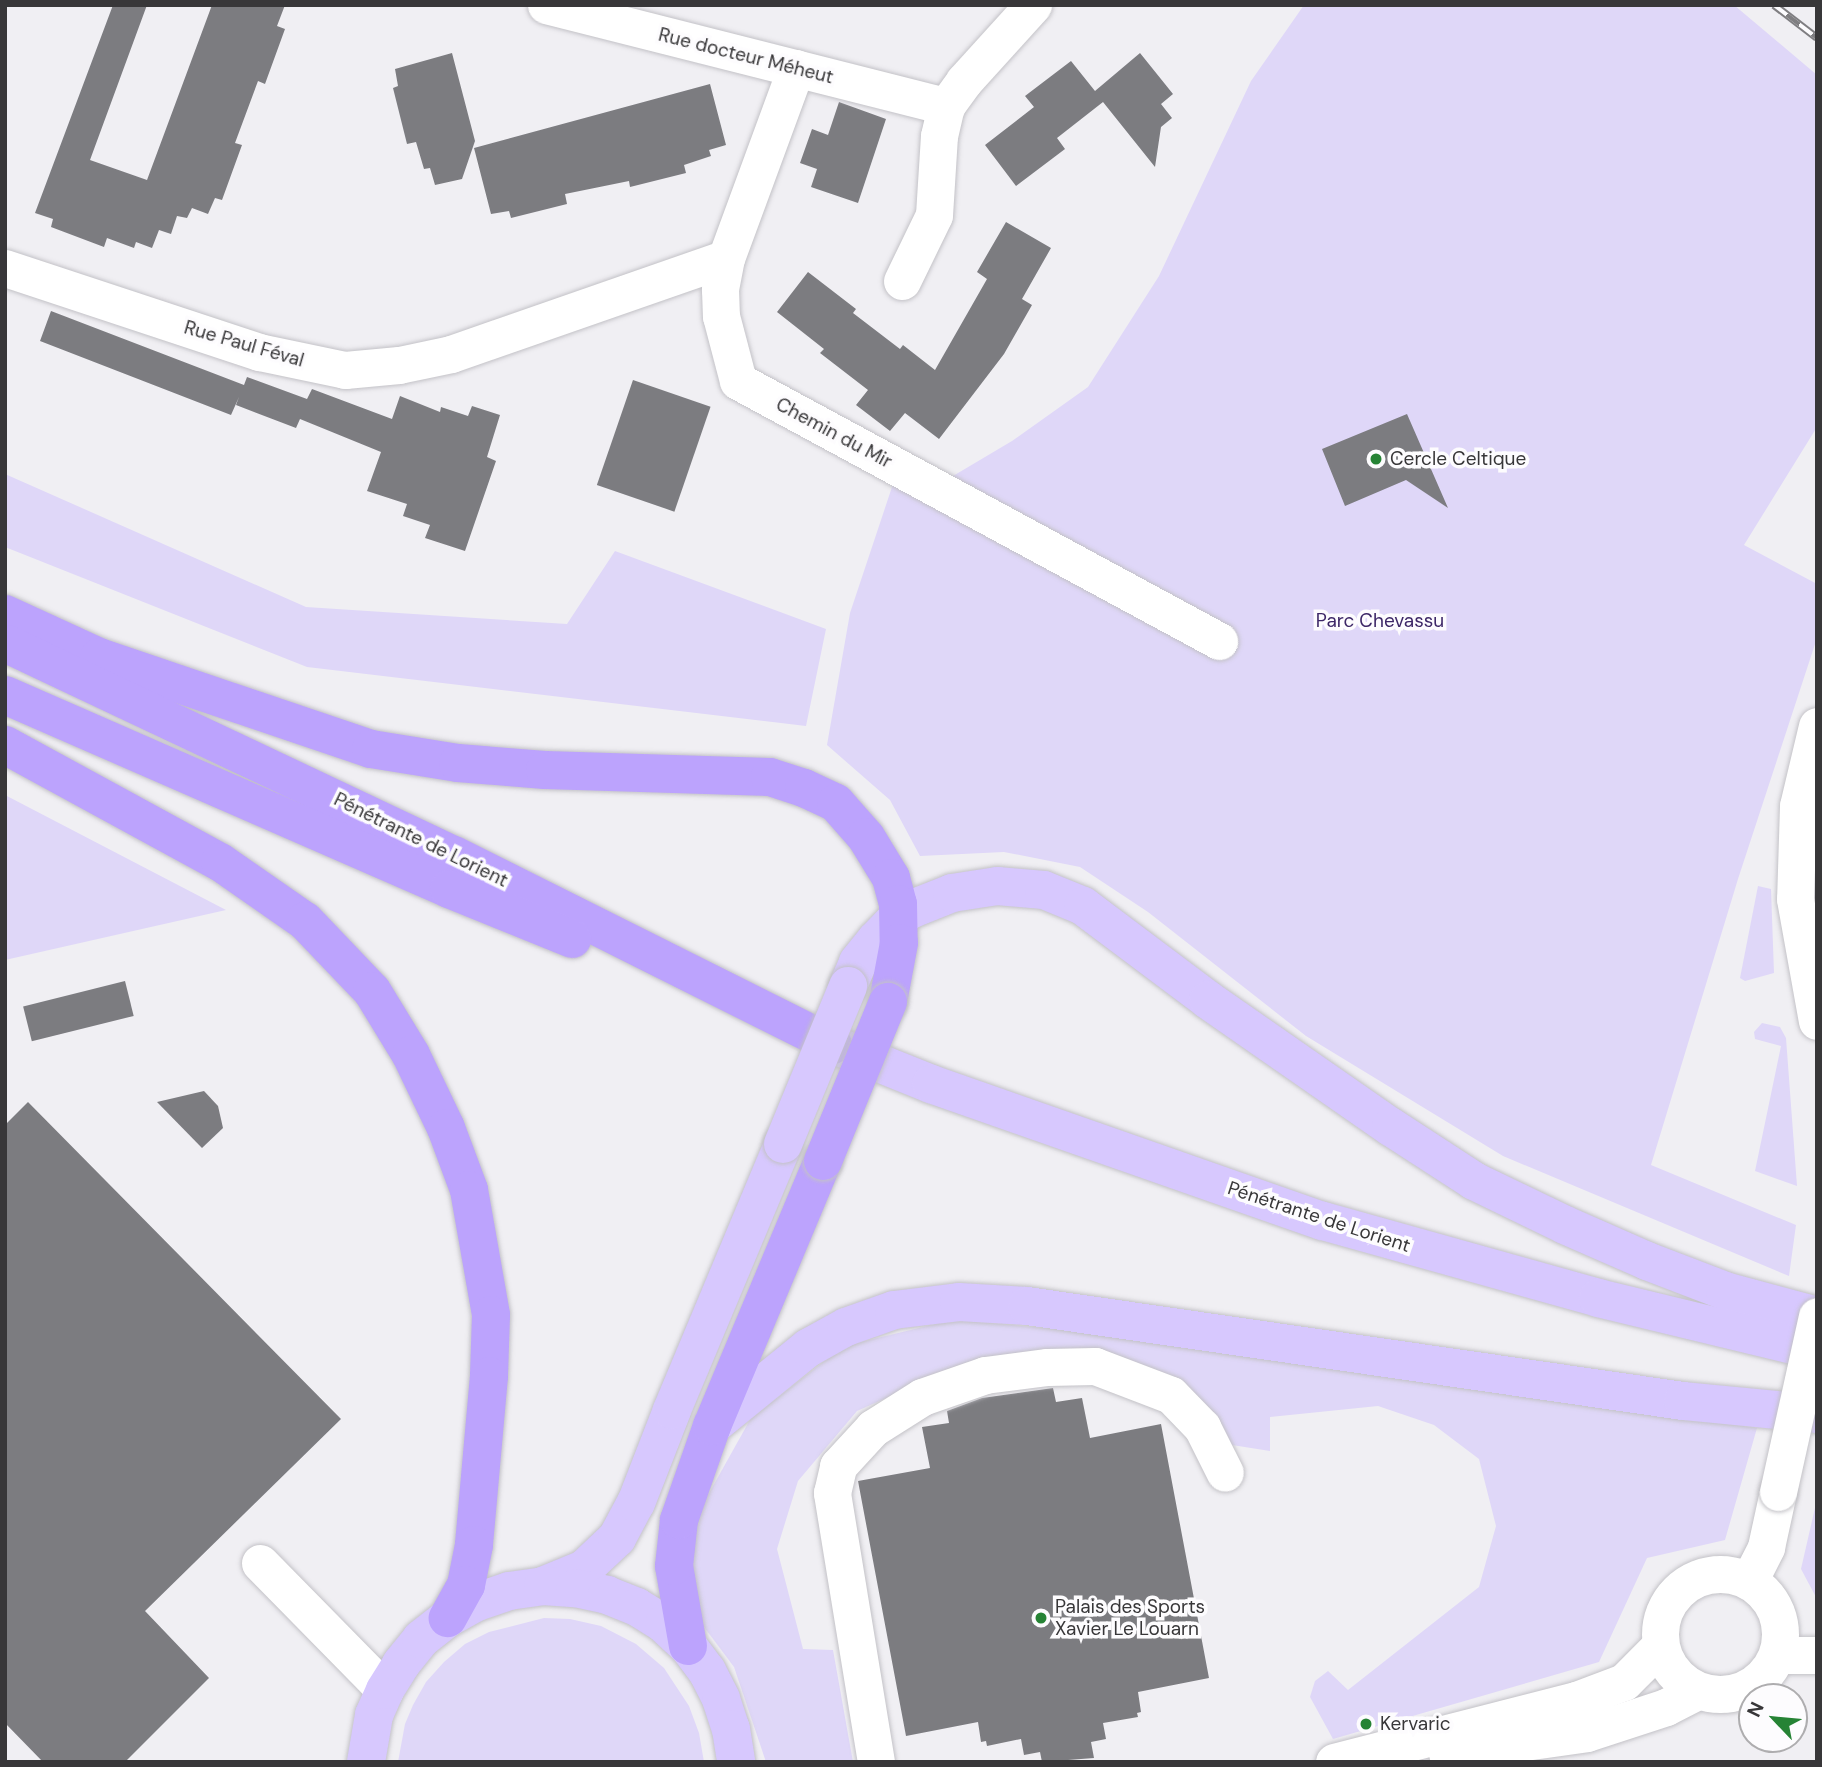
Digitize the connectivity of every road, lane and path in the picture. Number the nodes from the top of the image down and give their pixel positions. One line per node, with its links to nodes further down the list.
1 (546, 5): 3 (street, Rue docteur Méheut)
2 (1033, 5): 4 (street)
3 (796, 68): 4 (street, Rue docteur Méheut); 5 (street, Chemin du Mir)
4 (946, 106): 7 (street)
5 (726, 258): 6 (street, Rue Paul Féval); 9 (street, Chemin du Mir)
6 (5, 268)
7 (902, 281)
8 (5, 614): 14 (highway)
9 (1219, 641)
10 (5, 644): 16 (highway, Pénétrante de Lorient)
11 (5, 695): 16 (highway, Pénétrante de Lorient)
12 (1817, 726): 15 (street)
13 (5, 745): 25 (highway)
14 (898, 917): 17 (main road); 20 (highway, bridge); 24 (main road, bridge)
15 (1816, 1010)
16 (833, 1045): 18 (main road, Pénétrante de Lorient)
17 (1817, 1316): 23 (street, bridge)
18 (1817, 1350)
19 (1817, 1414): 20 (main road)
20 (712, 1426): 26 (highway)
21 (1226, 1473): 34 (street)
22 (260, 1563): 30 (street)
23 (1749, 1581): 27 (street); 28 (street)
24 (542, 1586): 25 (main road); 26 (main road)
25 (447, 1618): 30 (main road)
26 (688, 1646): 33 (main road)
27 (1660, 1646): 31 (street); 35 (street)
28 (1777, 1655): 29 (street); 31 (street)
29 (1817, 1656)
30 (385, 1690): 32 (main road)
31 (1697, 1691): 36 (street)
32 (366, 1762)
33 (736, 1762)
34 (876, 1762)
35 (1334, 1762)
36 (1366, 1762)

